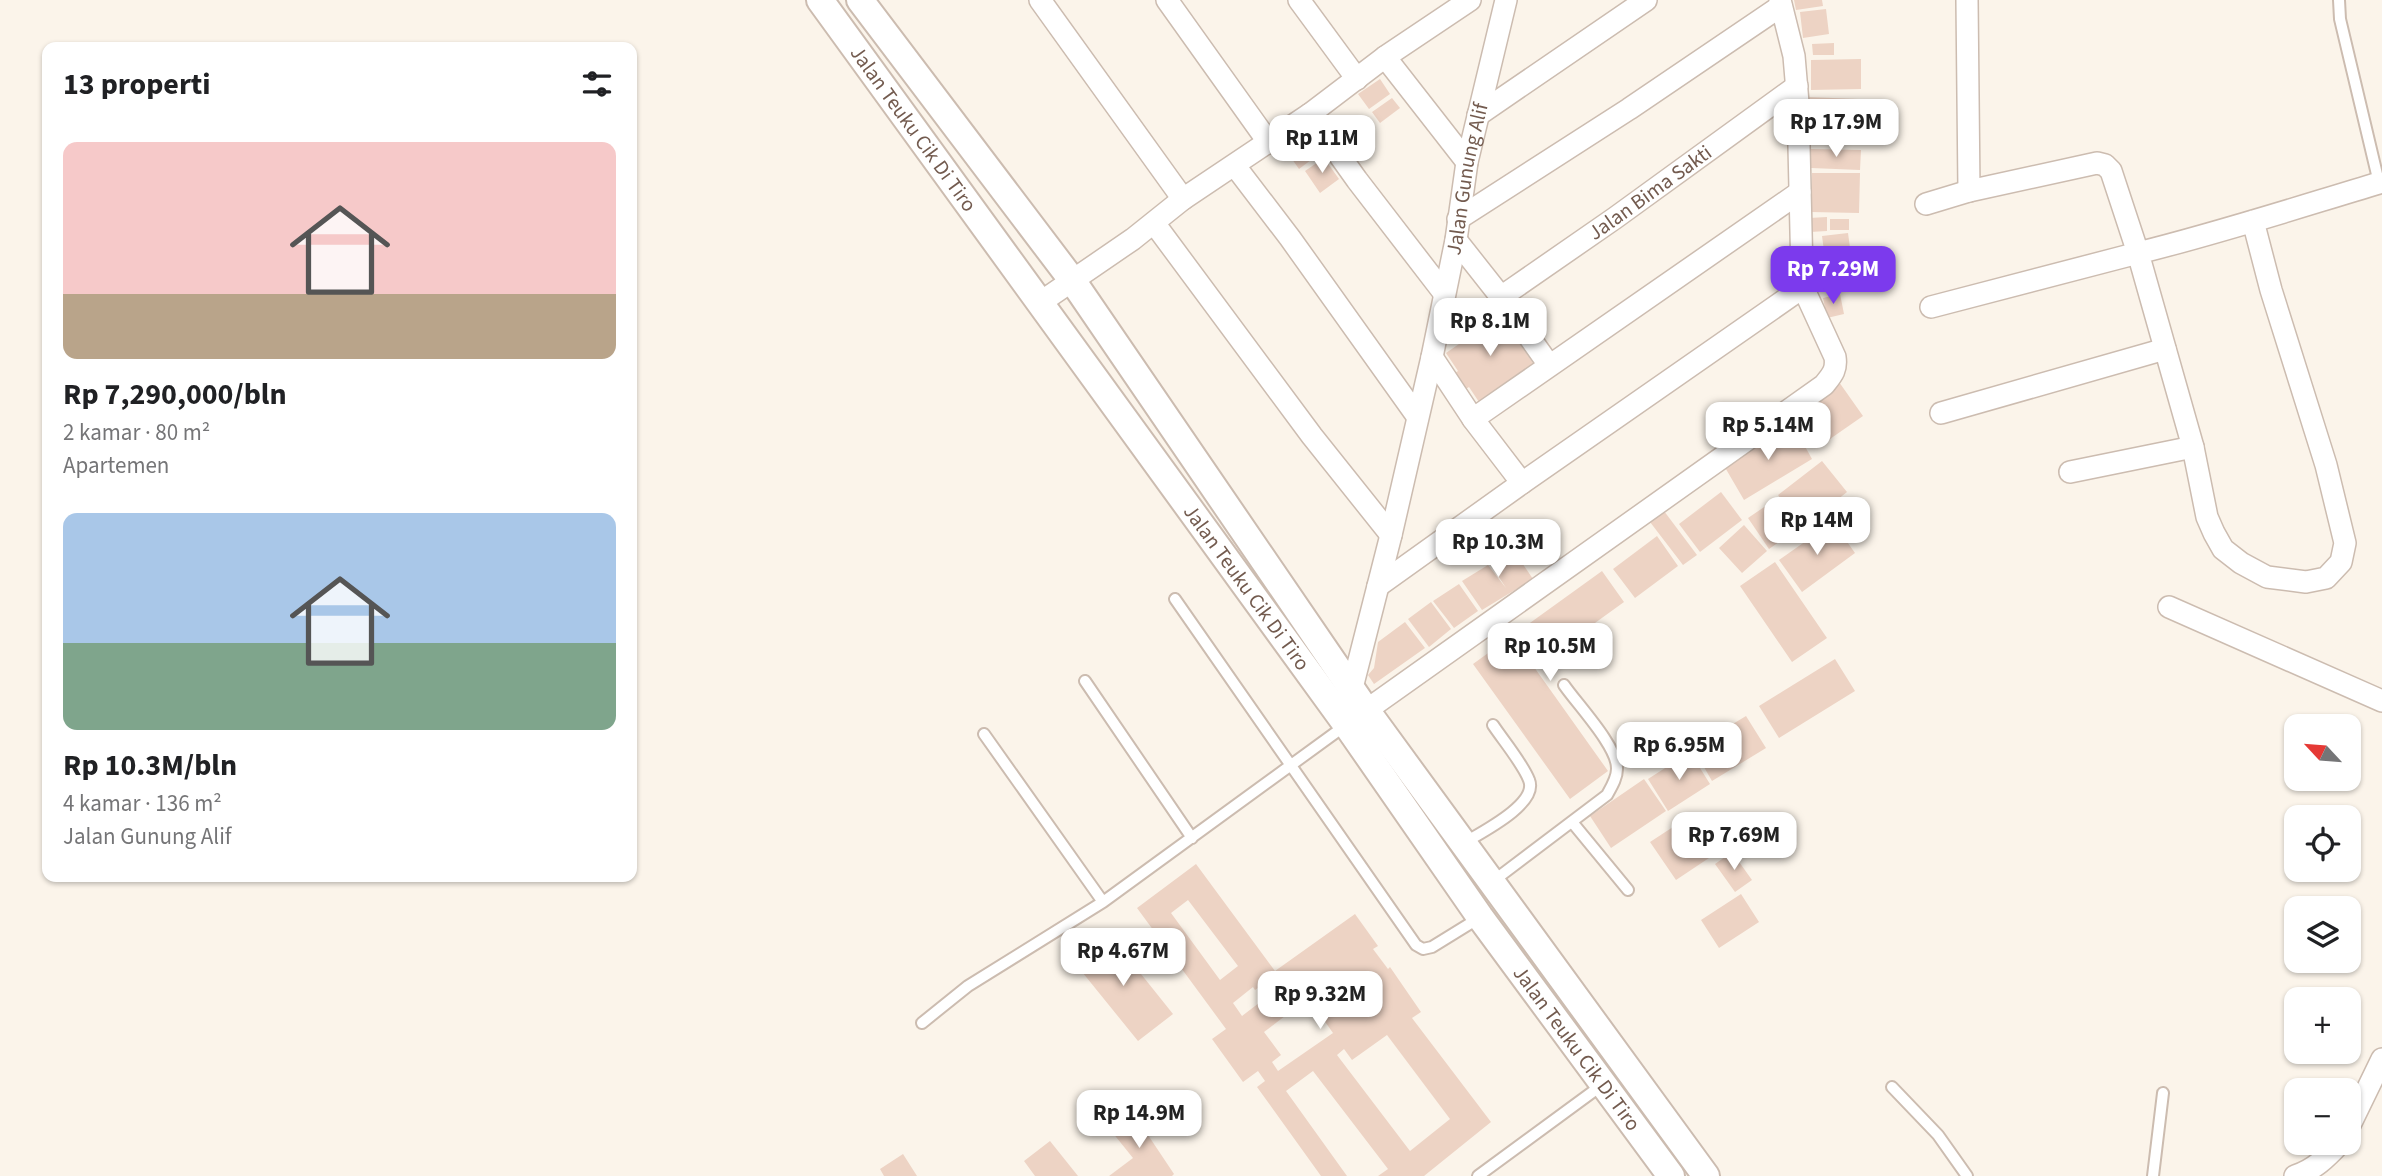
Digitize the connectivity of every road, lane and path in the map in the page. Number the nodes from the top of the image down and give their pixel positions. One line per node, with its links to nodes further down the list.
1 (820, 0): 34 (street, Jalan Teuku Cik Di Tiro)
2 (860, 0): 30 (street, Jalan Teuku Cik Di Tiro)
3 (1040, 0): 24 (street)
4 (1167, 0): 18 (street)
5 (1299, 0): 14 (street)
6 (1470, 0): 12 (street)
7 (1506, 0): 17 (street, Jalan Gunung Alif)
8 (1646, 0): 17 (street)
9 (1967, 0): 22 (street)
10 (2339, 0): 21 (lane)
11 (1781, 3): 15 (street); 28 (street)
12 (1441, 8): 13 (street)
13 (1385, 57): 14 (street); 19 (street)
14 (1357, 79): 16 (street)
15 (1797, 86): 23 (street); 33 (street, Jalan Bima Sakti)
16 (1310, 114): 18 (street); 32 (street)
17 (1478, 116): 19 (street, Jalan Gunung Alif)
18 (1269, 142): 20 (street)
19 (1467, 162): 28 (street, Jalan Gunung Alif)
20 (1235, 166): 24 (street); 40 (street)
21 (2380, 188): 26 (street)
22 (1969, 191): 25 (street); 29 (street)
23 (1800, 192): 31 (street); 38 (street)
24 (1183, 199): 27 (street)
25 (1926, 204)
26 (2253, 221): 29 (street); 42 (street)
27 (1154, 223): 30 (street); 45 (street)
28 (1457, 230): 32 (street, Jalan Gunung Alif); 33 (street)
29 (2138, 253): 35 (street); 36 (street)
30 (1072, 281): 34 (street); 52 (street, Jalan Teuku Cik Di Tiro)
31 (1805, 286): 44 (street); 52 (street)
32 (1444, 293): 37 (street, Jalan Gunung Alif)
33 (1501, 298): 38 (street)
34 (1041, 302): 52 (street, Jalan Teuku Cik Di Tiro)
35 (1931, 307)
36 (2165, 349): 39 (street); 42 (street)
37 (1432, 357): 40 (street, Jalan Gunung Alif); 41 (street)
38 (1549, 365): 41 (street)
39 (1941, 413)
40 (1417, 416): 45 (street, Jalan Gunung Alif)
41 (1473, 419): 44 (street)
42 (2193, 447): 43 (street)
43 (2070, 472)
44 (1521, 483): 46 (street)
45 (1391, 535): 46 (street, Jalan Gunung Alif)
46 (1378, 586): 52 (street, Jalan Gunung Alif)
47 (1175, 599): 55 (lane)
48 (2169, 607): 51 (street)
49 (1085, 681): 57 (lane)
50 (1564, 685): 56 (lane)
51 (2382, 701)
52 (1355, 707): 55 (lane); 58 (street, Jalan Teuku Cik Di Tiro); 62 (street, Jalan Teuku Cik Di Tiro)
53 (1493, 725): 58 (lane)
54 (984, 734): 61 (lane)
55 (1292, 765): 57 (lane); 62 (lane)
56 (1572, 822): 59 (lane); 60 (lane)
57 (1192, 838): 61 (lane)
58 (1462, 844): 59 (street, Jalan Teuku Cik Di Tiro)
59 (1490, 883): 70 (street, Jalan Teuku Cik Di Tiro)
60 (1628, 890)
61 (1103, 902): 63 (lane)
62 (1480, 917): 65 (street, Jalan Teuku Cik Di Tiro)
63 (922, 1023)
64 (2382, 1059): 68 (street)
65 (1602, 1085): 71 (lane); 72 (street, Jalan Teuku Cik Di Tiro)
66 (1892, 1087): 73 (lane)
67 (2163, 1093): 74 (lane)
68 (2361, 1102)
69 (2328, 1155): 75 (street)
70 (1694, 1171)
71 (1478, 1176)
72 (1671, 1176)
73 (1967, 1176)
74 (2153, 1176)
75 (2295, 1176)

